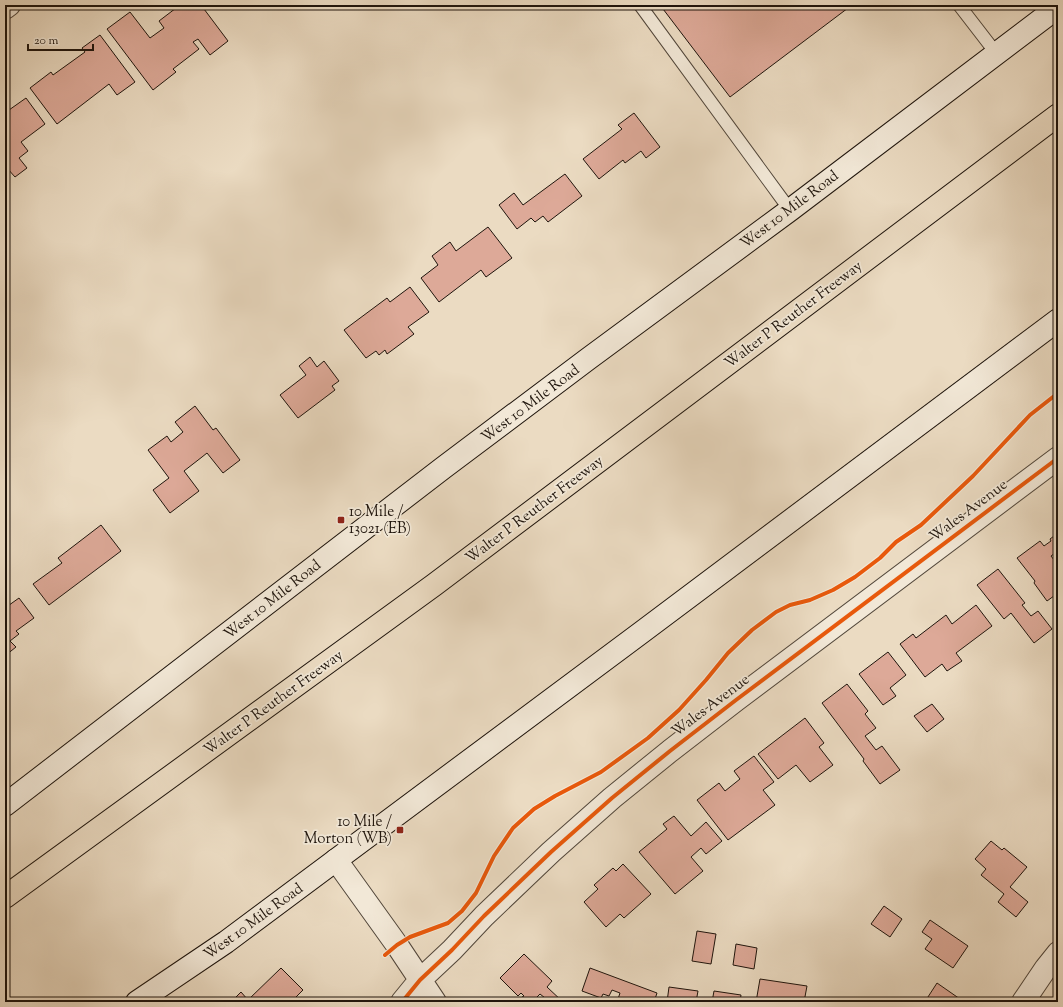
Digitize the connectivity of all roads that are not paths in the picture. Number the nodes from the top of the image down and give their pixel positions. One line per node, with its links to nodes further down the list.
1 (9, 5): 5 (main road)
2 (640, 5): 8 (lane)
3 (959, 5): 6 (lane)
4 (1058, 6): 6 (main road, West 10 Mile Road)
5 (5, 8)
6 (996, 53): 8 (main road, West 10 Mile Road)
7 (1058, 115): 13 (highway, Walter P Reuther Freeway)
8 (790, 210): 11 (main road, West 10 Mile Road)
9 (1058, 320): 12 (main road, West 10 Mile Road)
10 (1058, 458): 15 (main road, Wales Avenue)
11 (5, 805)
12 (336, 860): 15 (main road); 16 (main road, West 10 Mile Road)
13 (5, 897)
14 (1058, 953): 19 (main road)
15 (420, 980): 17 (main road, Wales Avenue); 18 (main road)
16 (137, 1002)
17 (402, 1002)
18 (435, 1002)
19 (1023, 1002)

